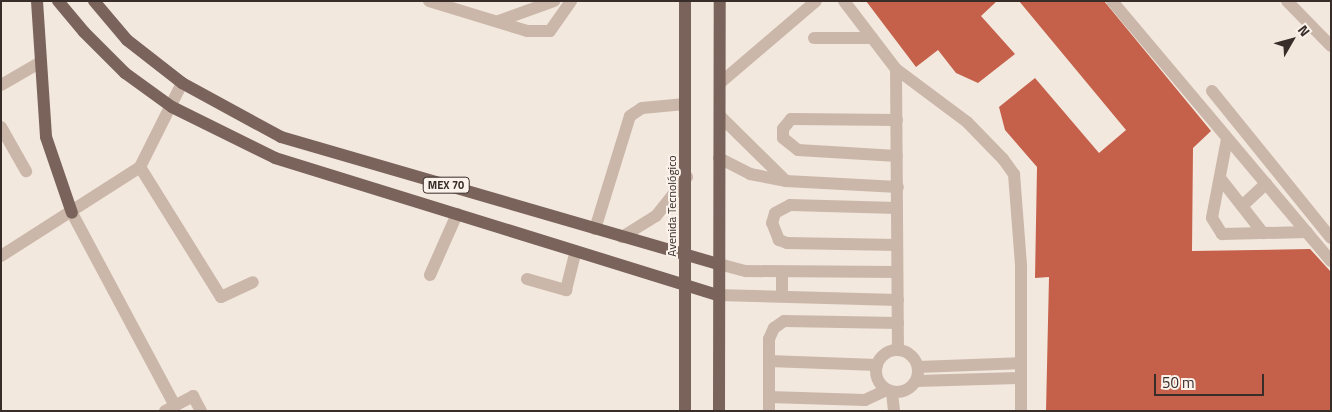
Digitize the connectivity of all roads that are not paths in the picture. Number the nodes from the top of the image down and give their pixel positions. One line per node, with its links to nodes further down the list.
1 (37, 1): 17 (main road)
2 (58, 1): 24 (main road, MEX 70)
3 (94, 1): 19 (main road, MEX 70)
4 (429, 1): 13 (street)
5 (554, 1): 13 (street)
6 (571, 1): 13 (street)
7 (685, 1): 23 (main road, Avenida Tecnológico)
8 (720, 1): 20 (main road)
9 (816, 1): 20 (street)
10 (844, 1): 15 (street)
11 (1112, 1): 28 (street)
12 (1287, 1): 16 (street)
13 (499, 21)
14 (814, 38): 15 (street)
15 (872, 38): 18 (street)
16 (1331, 46)
17 (41, 62): 21 (street); 40 (main road)
18 (896, 69): 26 (street); 65 (street)
19 (182, 83): 24 (street); 42 (main road, MEX 70)
20 (720, 83): 25 (main road)
21 (1, 85)
22 (1212, 91): 46 (street)
23 (685, 104): 33 (main road, Avenida Tecnológico); 42 (street)
24 (172, 107): 31 (street); 41 (main road, MEX 70)
25 (720, 116): 30 (main road); 35 (street)
26 (897, 120): 29 (street); 29 (street)
27 (1, 128): 32 (street)
28 (1227, 139): 34 (street); 36 (street)
29 (897, 156): 37 (street)
30 (719, 158): 35 (street); 52 (main road)
31 (140, 167): 40 (street); 57 (street)
32 (26, 171)
33 (687, 177): 45 (street); 50 (main road, Avenida Tecnológico)
34 (1220, 178): 38 (street); 44 (street)
35 (786, 181): 37 (street)
36 (1266, 184): 38 (street); 43 (street)
37 (898, 187): 39 (street)
38 (1242, 206): 44 (street)
39 (897, 208): 47 (street); 47 (street)
40 (72, 213): 49 (street); 72 (street)
41 (457, 214): 48 (main road, MEX 70); 55 (street)
42 (595, 229): 45 (main road, MEX 70)
43 (1307, 232): 44 (street); 51 (street)
44 (1263, 233)
45 (622, 237): 50 (main road, MEX 70)
46 (1331, 238)
47 (897, 245): 54 (street)
48 (575, 254): 56 (street); 58 (main road, MEX 70)
49 (1, 256)
50 (686, 256): 52 (main road, MEX 70); 58 (main road, Avenida Tecnológico)
51 (1331, 261)
52 (719, 264): 53 (street); 59 (main road)
53 (782, 272): 54 (street); 60 (street)
54 (897, 272): 61 (street)
55 (430, 275)
56 (526, 279)
57 (253, 282)
58 (684, 285): 59 (main road, MEX 70); 74 (main road, Avenida Tecnológico)
59 (717, 296): 60 (street); 75 (main road)
60 (782, 296): 61 (street)
61 (898, 300): 62 (street)
62 (898, 323): 63 (street); 64 (street)
63 (898, 350): 66 (street); 67 (street)
64 (769, 361): 66 (street); 71 (street)
65 (1021, 363): 67 (street); 68 (street)
66 (877, 365): 70 (street)
67 (918, 367): 69 (street)
68 (1021, 378): 69 (street); 78 (street)
69 (917, 381): 70 (street)
70 (889, 391): 71 (street); 77 (street)
71 (769, 397): 76 (street)
72 (170, 408): 73 (street)
73 (202, 411)
74 (685, 411)
75 (719, 411)
76 (769, 411)
77 (894, 411)
78 (1021, 411)

